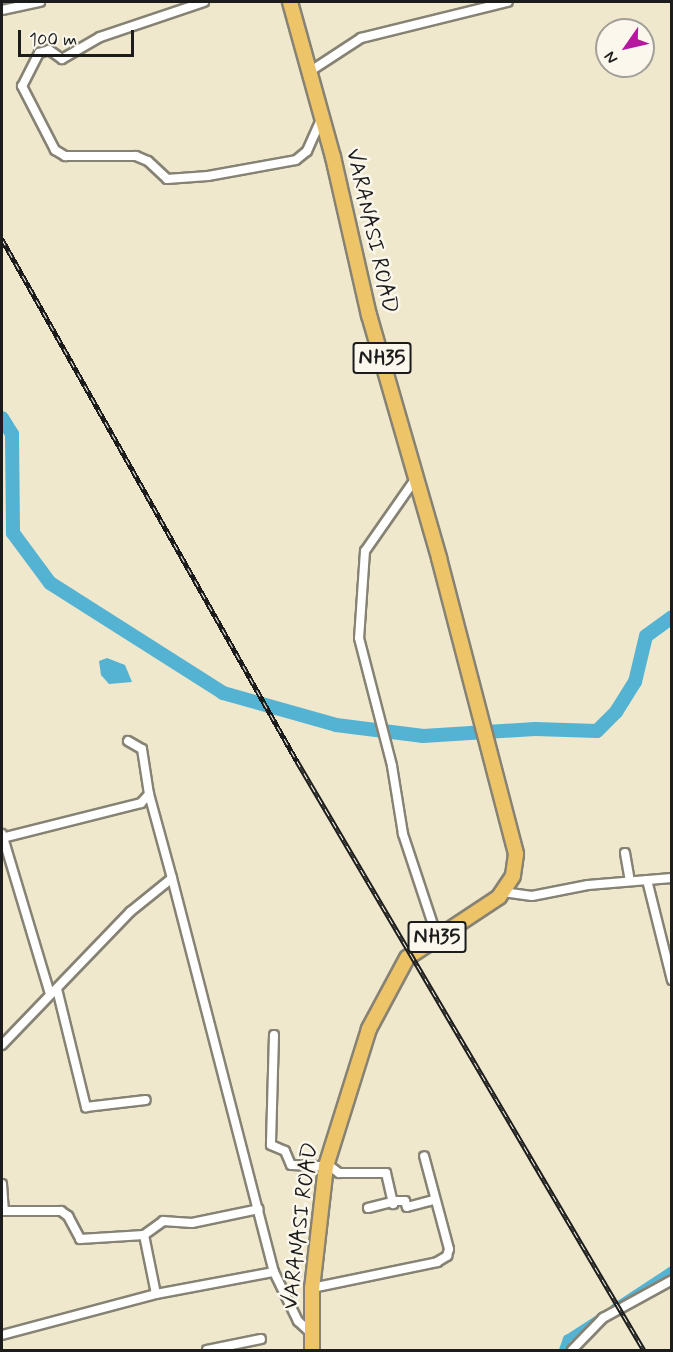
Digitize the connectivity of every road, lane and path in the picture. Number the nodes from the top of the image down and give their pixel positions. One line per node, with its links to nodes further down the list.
1 (40, 2): 5 (street)
2 (204, 2): 7 (street)
3 (290, 2): 6 (highway, VARANASI ROAD / NH35)
4 (507, 2): 6 (street)
5 (2, 10)
6 (309, 72): 7 (highway, VARANASI ROAD / NH35)
7 (322, 118): 8 (highway, VARANASI ROAD / NH35)
8 (416, 478): 17 (highway, VARANASI ROAD / NH35); 18 (street)
9 (128, 741): 10 (street)
10 (149, 794): 11 (street); 13 (street)
11 (2, 836): 20 (street)
12 (626, 853): 16 (street)
13 (172, 878): 20 (street); 30 (street)
14 (672, 878): 15 (street)
15 (647, 880): 16 (street); 19 (street)
16 (630, 881): 17 (street)
17 (504, 892): 18 (highway, NH35)
18 (436, 938): 25 (highway, VARANASI ROAD / NH35)
19 (672, 980)
20 (54, 991): 22 (street); 23 (street)
21 (274, 1035): 25 (street)
22 (2, 1045)
23 (146, 1100)
24 (424, 1156): 27 (street)
25 (327, 1165): 28 (street); 35 (highway, VARANASI ROAD / NH35)
26 (2, 1184): 31 (street)
27 (433, 1200): 28 (street); 35 (street)
28 (393, 1204): 29 (street)
29 (368, 1208)
30 (259, 1209): 32 (street); 33 (street)
31 (3, 1211): 32 (street)
32 (144, 1235): 36 (street)
33 (273, 1272): 36 (street); 37 (street)
34 (672, 1280): 42 (street)
35 (312, 1288): 37 (highway, VARANASI ROAD / NH35)
36 (156, 1294): 38 (street)
37 (311, 1333): 41 (highway, VARANASI ROAD / NH35)
38 (2, 1335)
39 (261, 1339): 40 (street)
40 (207, 1350)
41 (312, 1350)
42 (572, 1350)

